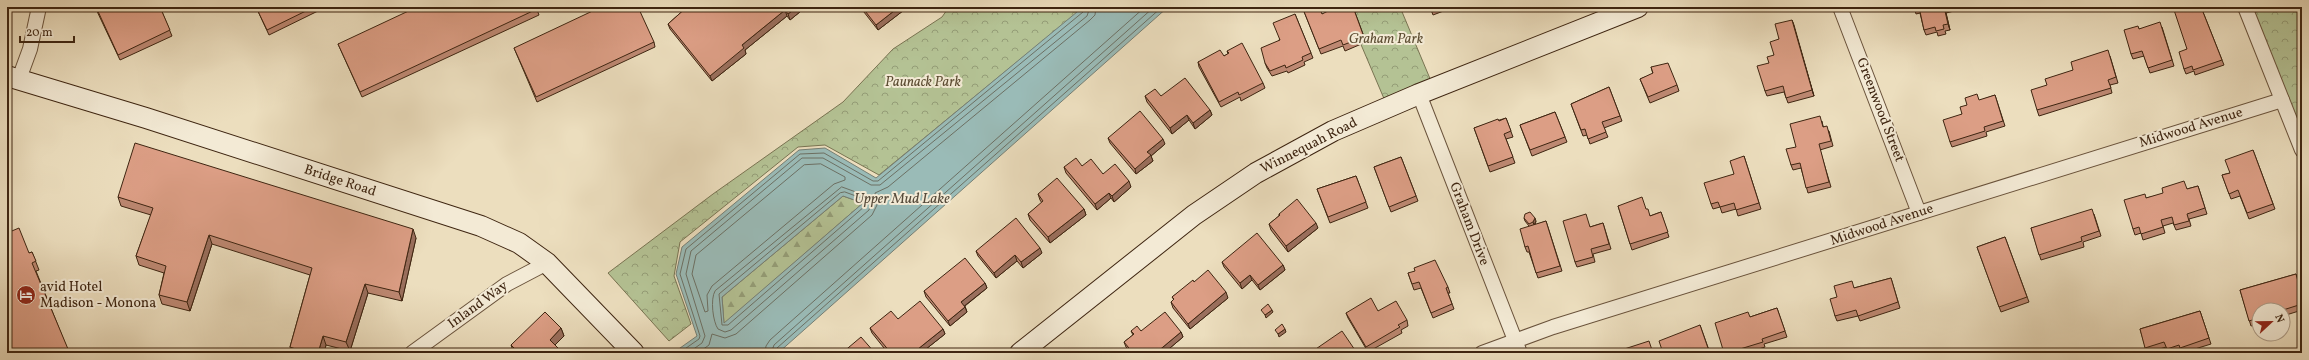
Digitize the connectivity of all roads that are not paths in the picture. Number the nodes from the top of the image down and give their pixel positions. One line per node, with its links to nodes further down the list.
1 (39, 7): 5 (street)
2 (1638, 7): 6 (street, Winnequah Road)
3 (1840, 7): 9 (street, Greenwood Street)
4 (2245, 7): 7 (street)
5 (13, 77): 10 (street, Bridge Road)
6 (1419, 94): 11 (street, Graham Drive); 14 (street, Winnequah Road)
7 (2282, 100): 8 (street); 9 (street, Midwood Avenue)
8 (2302, 150)
9 (1919, 213): 11 (street, Midwood Avenue)
10 (546, 263): 12 (street, Inland Way); 13 (street, Bridge Road)
11 (1518, 347): 15 (street, Midwood Avenue)
12 (412, 353)
13 (634, 353)
14 (1020, 353)
15 (1482, 353)

